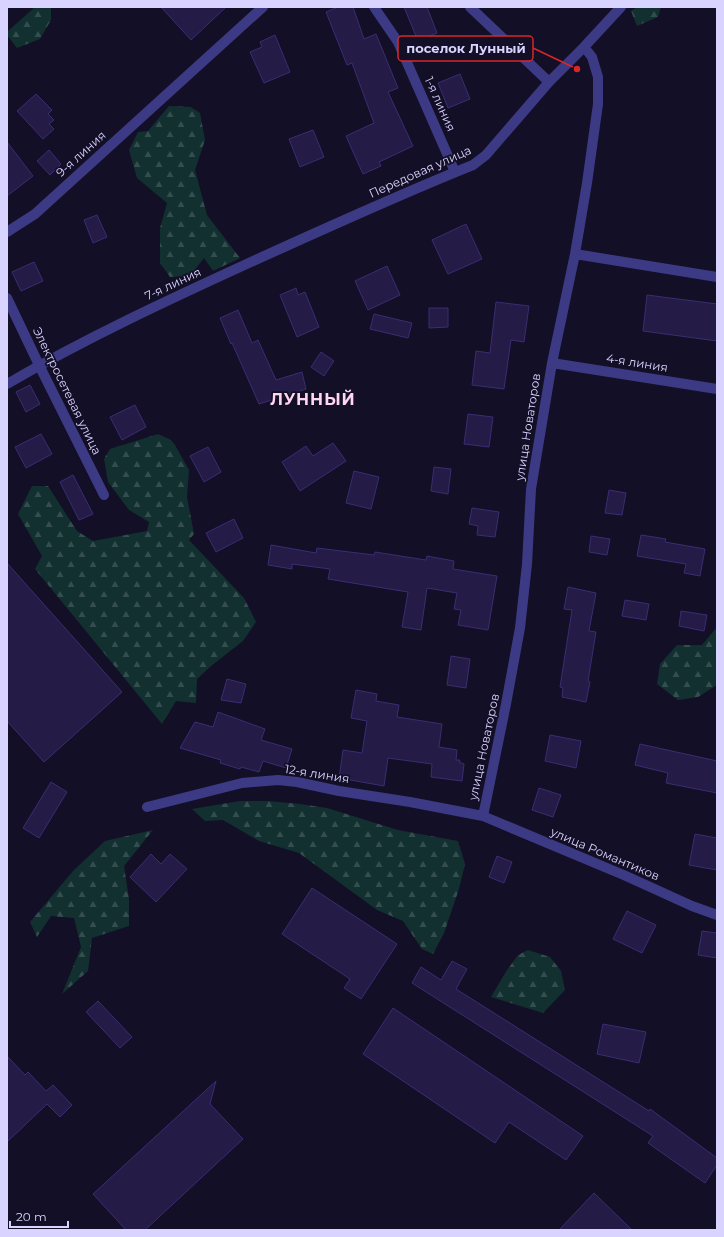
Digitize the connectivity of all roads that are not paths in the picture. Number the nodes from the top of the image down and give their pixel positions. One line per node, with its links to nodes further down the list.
1 (263, 7): 9 (street, 9-я линия)
2 (374, 7): 7 (street, 1-я линия)
3 (470, 7): 6 (street)
4 (621, 7): 5 (street, Передовая улица)
5 (584, 47): 6 (street, Передовая улица); 10 (street, улица Новаторов)
6 (549, 82): 7 (street, Передовая улица)
7 (455, 172): 8 (street, Передовая улица)
8 (321, 230): 14 (street, 7-я линия)
9 (7, 232)
10 (575, 254): 11 (street); 13 (street, улица Новаторов)
11 (717, 277)
12 (7, 298): 14 (street, Электросетевая улица)
13 (552, 363): 16 (street, 4-я линия); 19 (street, улица Новаторов)
14 (39, 365): 15 (street); 17 (street, Электросетевая улица)
15 (7, 384)
16 (717, 388)
17 (104, 495)
18 (147, 807): 19 (street, 12-я линия)
19 (483, 816): 20 (street, улица Романтиков)
20 (717, 915)

